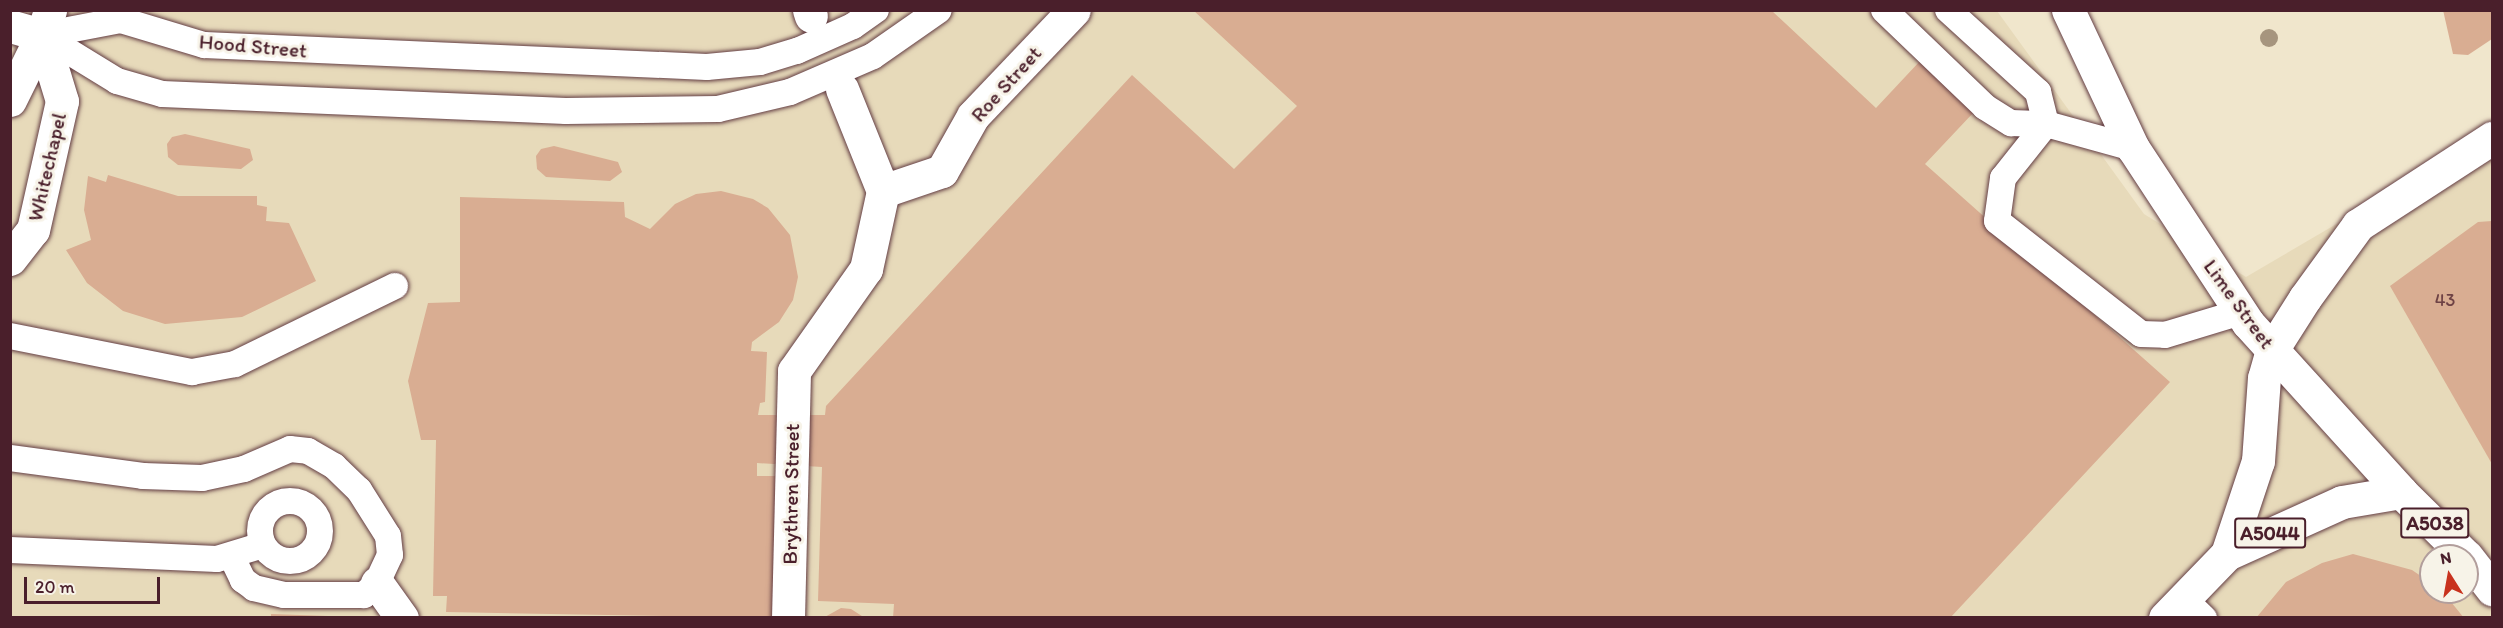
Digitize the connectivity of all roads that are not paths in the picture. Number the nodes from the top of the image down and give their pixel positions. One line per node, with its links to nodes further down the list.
1 (876, 10): 7 (lane, Hood Street)
2 (939, 10): 7 (lane)
3 (1074, 10): 14 (street, Roe Street)
4 (1884, 10): 11 (lane)
5 (1948, 10): 11 (lane)
6 (2068, 10): 13 (street, Lime Street / A5038)
7 (46, 23): 8 (street); 10 (street); 15 (street, Whitechapel)
8 (10, 26)
9 (842, 89): 14 (street)
10 (10, 100)
11 (2046, 124): 13 (lane); 17 (lane)
12 (2493, 138): 19 (street)
13 (2133, 148): 17 (street, Lime Street / A5038)
14 (882, 191): 32 (street, Brythren Street)
15 (10, 259)
16 (395, 286): 18 (lane)
17 (2241, 312): 19 (street, Lime Street / A5038)
18 (10, 336)
19 (2272, 350): 21 (street, Lime Street / A5038); 25 (street, A5044)
20 (10, 458): 28 (lane)
21 (2402, 492): 22 (street, Lime Street / A5038); 25 (street, A5044)
22 (2453, 544)
23 (263, 545): 26 (lane)
24 (10, 550): 26 (lane)
25 (2227, 554): 30 (street, A5044)
26 (232, 557): 28 (lane)
27 (2479, 572): 29 (street, Lime Street / A5038)
28 (377, 583): 31 (street)
29 (2493, 589)
30 (2184, 611)
31 (402, 618)
32 (788, 618)

